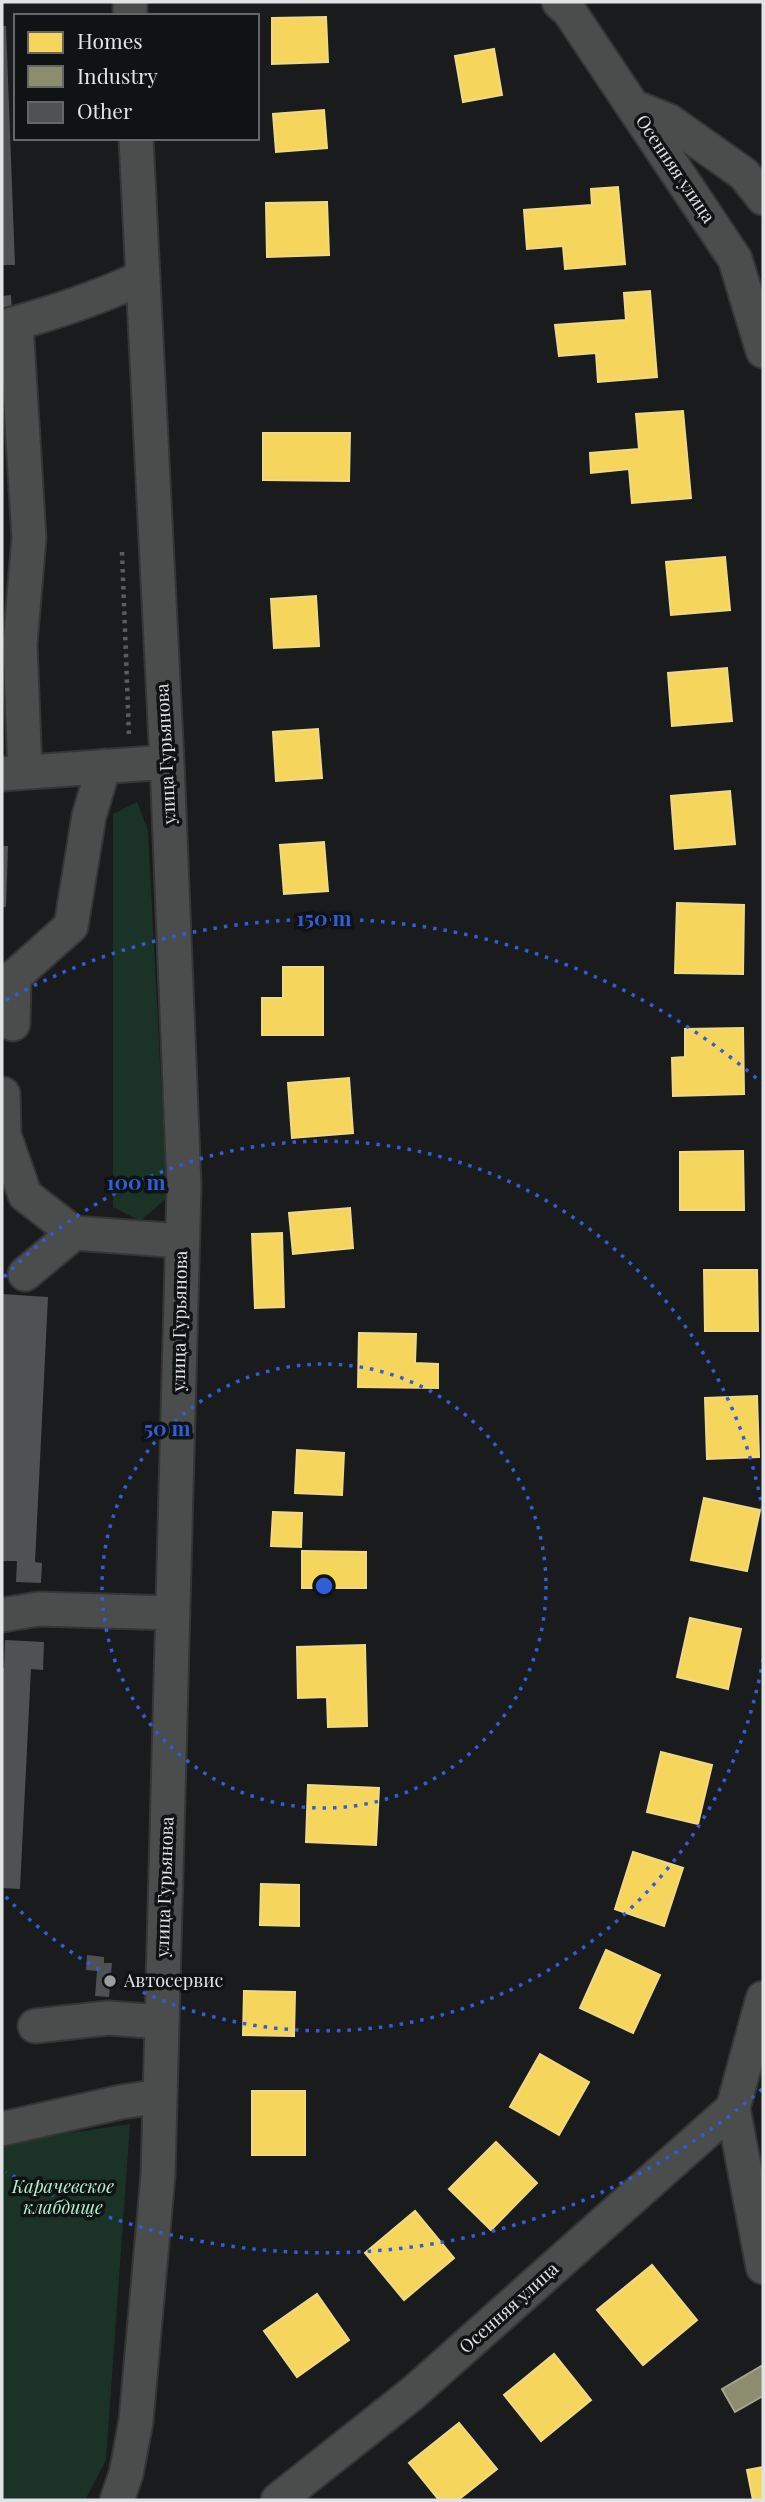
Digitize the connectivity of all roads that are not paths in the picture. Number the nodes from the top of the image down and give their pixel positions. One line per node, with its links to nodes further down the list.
1 (559, 2): 2 (street, Осенняя улица)
2 (634, 107): 4 (street); 7 (street, Осенняя улица)
3 (136, 140): 5 (street, улица Гурьянова)
4 (763, 198)
5 (143, 277): 6 (street); 8 (street, улица Гурьянова)
6 (9, 326): 10 (street)
7 (763, 351)
8 (167, 762): 9 (street); 14 (street, улица Гурьянова)
9 (104, 766): 10 (street); 11 (street)
10 (13, 773)
11 (13, 1024)
12 (3, 1094): 13 (street)
13 (74, 1233): 14 (street); 15 (street)
14 (182, 1241): 16 (street, улица Гурьянова)
15 (25, 1274)
16 (173, 1613): 17 (street); 19 (street, улица Гурьянова)
17 (2, 1615)
18 (763, 1998): 22 (street)
19 (162, 2022): 20 (street); 21 (street, улица Гурьянова)
20 (35, 2026)
21 (160, 2096): 23 (street); 26 (street, улица Гурьянова)
22 (733, 2108): 24 (street); 27 (street, Осенняя улица)
23 (2, 2129)
24 (758, 2212): 25 (street)
25 (763, 2267)
26 (117, 2500)
27 (278, 2500)

